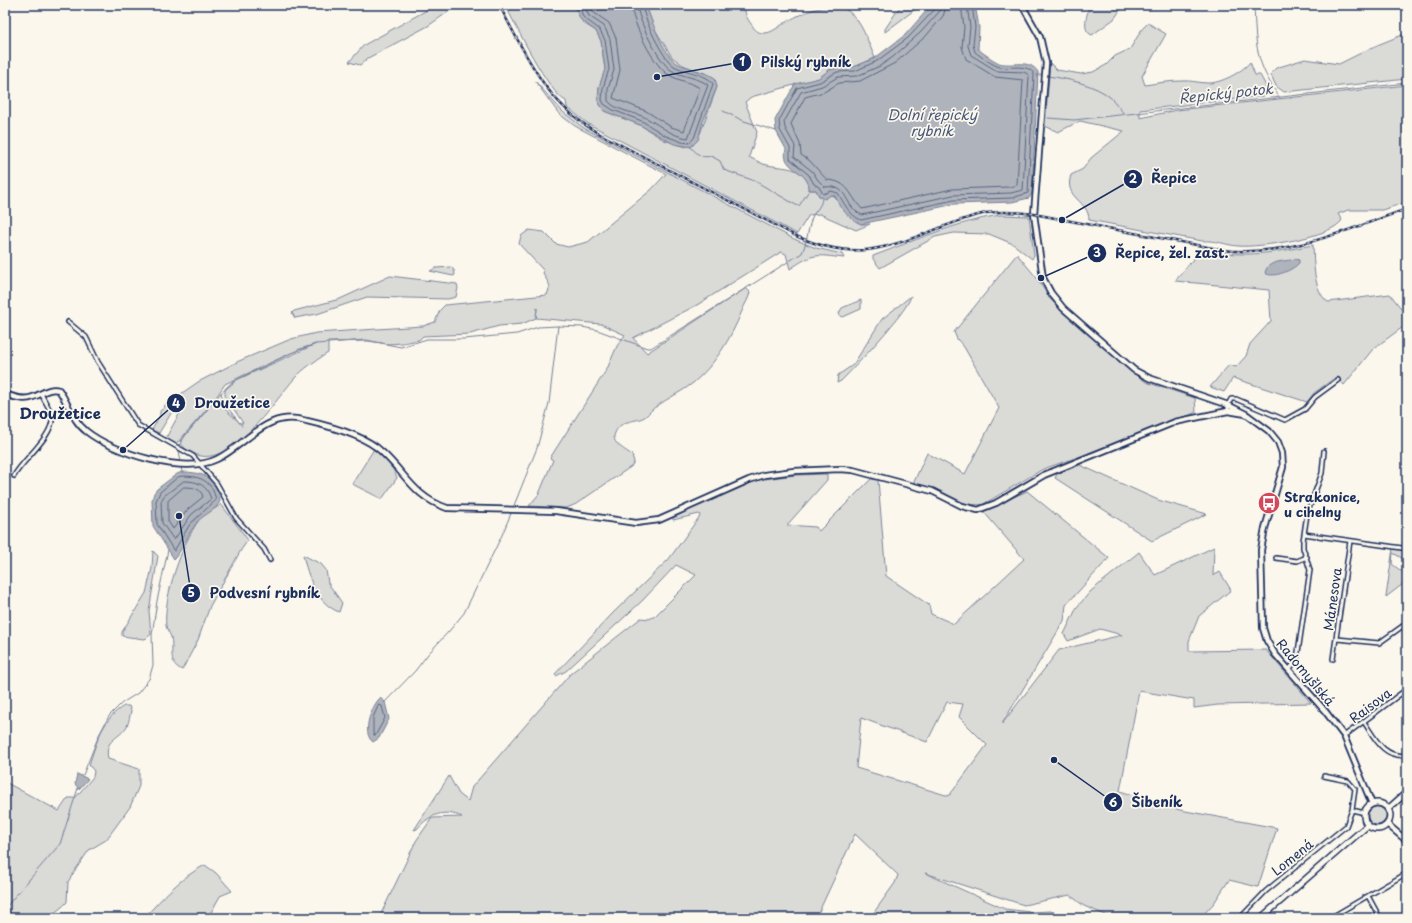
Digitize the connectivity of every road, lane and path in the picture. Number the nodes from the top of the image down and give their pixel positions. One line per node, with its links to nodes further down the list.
1 (1022, 5): 6 (street, Radomyšlská)
2 (68, 322): 10 (street)
3 (1338, 380): 6 (street)
4 (41, 393): 5 (street); 10 (street); 11 (street)
5 (5, 394)
6 (1228, 405): 7 (street); 8 (street, Radomyšlská)
7 (1228, 411): 8 (street); 10 (street)
8 (1246, 414): 21 (street, Radomyšlská)
9 (1324, 451): 12 (street)
10 (200, 465): 17 (street)
11 (14, 476)
12 (1304, 534): 13 (street); 15 (street)
13 (1350, 541): 14 (street); 19 (street, Mánesova)
14 (1402, 548)
15 (1307, 557): 16 (street); 21 (street)
16 (1276, 558)
17 (270, 560)
18 (1407, 622): 19 (street)
19 (1336, 639): 20 (street, Mánesova)
20 (1333, 659)
21 (1289, 670): 24 (street, Radomyšlská)
22 (1407, 689): 23 (street, Raisova)
23 (1364, 722): 24 (street, Raisova); 25 (street)
24 (1344, 736): 28 (street, Radomyšlská)
25 (1407, 755)
26 (1324, 776): 30 (street, Lomená)
27 (1407, 792): 29 (main road)
28 (1372, 804): 29 (main road); 31 (main road)
29 (1388, 809): 32 (main road)
30 (1352, 810): 31 (street); 37 (street, Lomená)
31 (1365, 813): 33 (main road)
32 (1387, 824): 33 (main road); 34 (street)
33 (1368, 825): 38 (main road)
34 (1406, 838)
35 (1407, 874): 36 (street)
36 (1368, 896): 39 (street); 40 (street)
37 (1240, 918)
38 (1261, 918)
39 (1330, 918)
40 (1380, 918)

